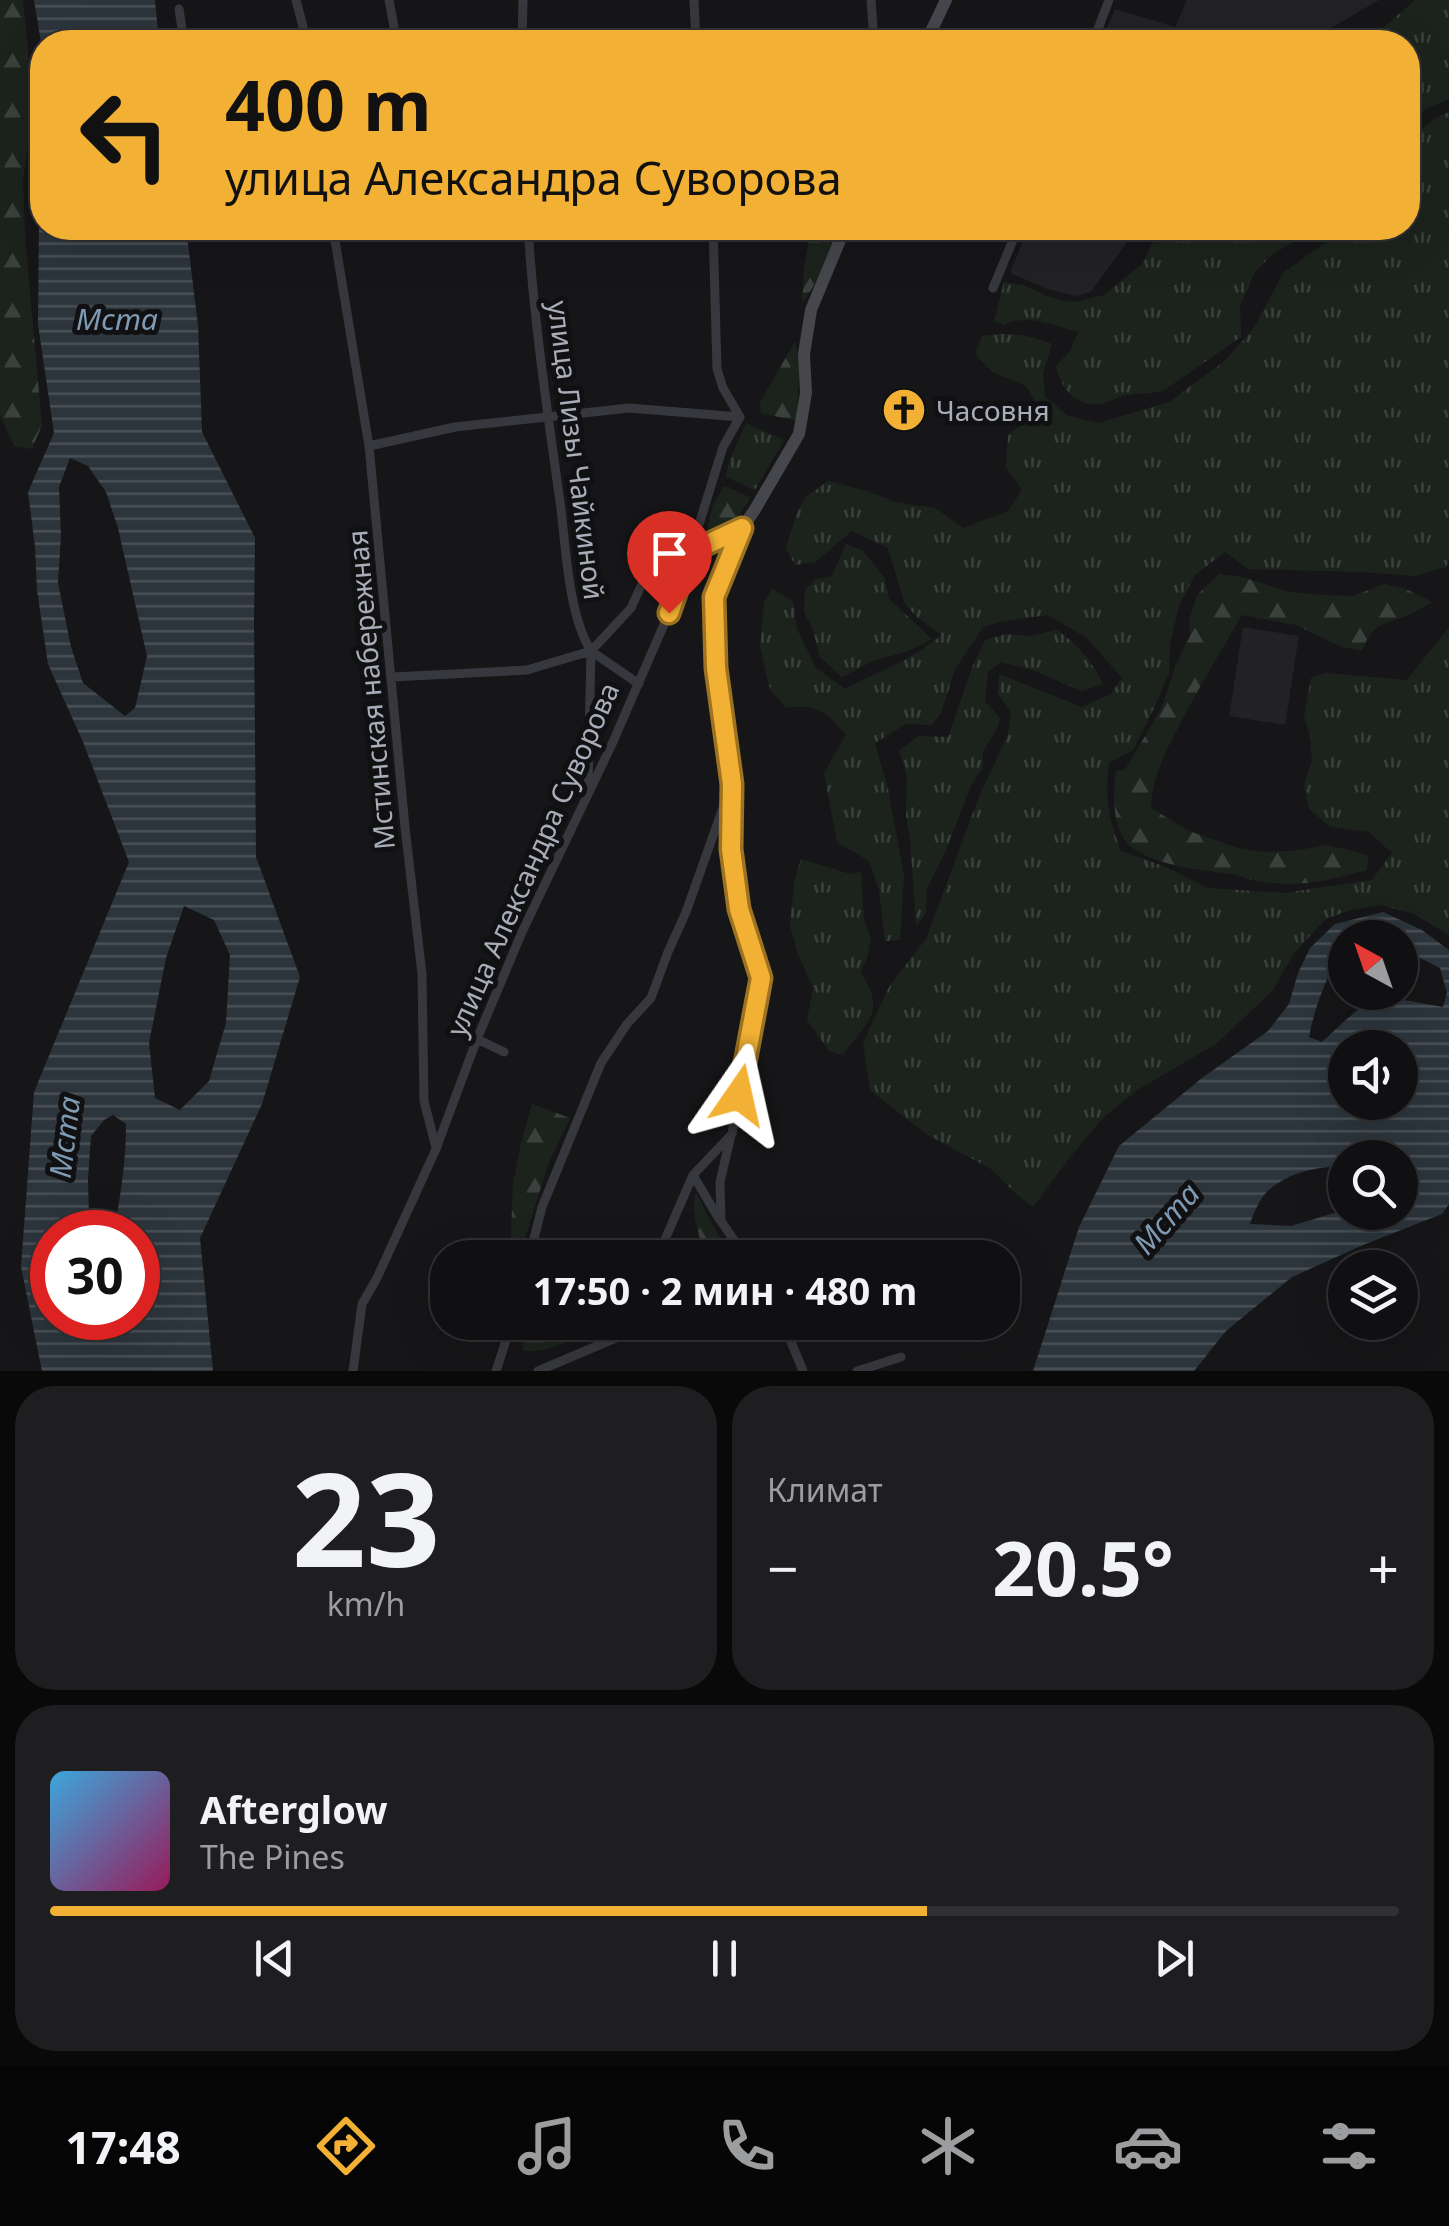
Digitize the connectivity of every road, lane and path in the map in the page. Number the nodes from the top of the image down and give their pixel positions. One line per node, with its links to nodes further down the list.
1 (296, 0): 10 (street)
2 (389, 0): 11 (street)
3 (523, 0): 12 (street)
4 (694, 0): 13 (street)
5 (871, 0): 14 (street)
6 (946, 0): 15 (street)
7 (1109, 0): 16 (street)
8 (179, 9): 9 (street)
9 (182, 30)
10 (304, 30)
11 (394, 30)
12 (522, 30)
13 (695, 30)
14 (873, 30)
15 (932, 30)
16 (1097, 30)
17 (335, 240): 25 (street, Мстинская набережная)
18 (529, 240): 23 (street, улица Лизы Чайкиной)
19 (713, 240): 24 (street)
20 (840, 240): 26 (street)
21 (1013, 240): 22 (street)
22 (994, 288)
23 (548, 415): 24 (street); 25 (street); 27 (street, улица Лизы Чайкиной)
24 (740, 417): 27 (street)
25 (368, 446): 28 (street, Мстинская набережная)
26 (742, 528): 29 (street, улица Александра Суворова); 30 (street)
27 (591, 651): 28 (street); 29 (street); 31 (street, улица Лизы Чайкиной)
28 (392, 677): 35 (street, Мстинская набережная)
29 (639, 684): 31 (street, улица Александра Суворова)
30 (732, 784): 34 (street); 38 (street)
31 (588, 796): 32 (street, улица Александра Суворова)
32 (477, 1039): 33 (street); 35 (street, улица Александра Суворова)
33 (504, 1052)
34 (732, 1134): 36 (street); 37 (street)
35 (436, 1149): 45 (street, улица Александра Суворова)
36 (693, 1175): 37 (street); 39 (street)
37 (720, 1222): 40 (street)
38 (534, 1240)
39 (665, 1240)
40 (733, 1240)
41 (506, 1340): 46 (street)
42 (613, 1340): 47 (street)
43 (790, 1340): 48 (street)
44 (902, 1358): 49 (street)
45 (353, 1371)
46 (496, 1371)
47 (538, 1371)
48 (803, 1371)
49 (857, 1371)

